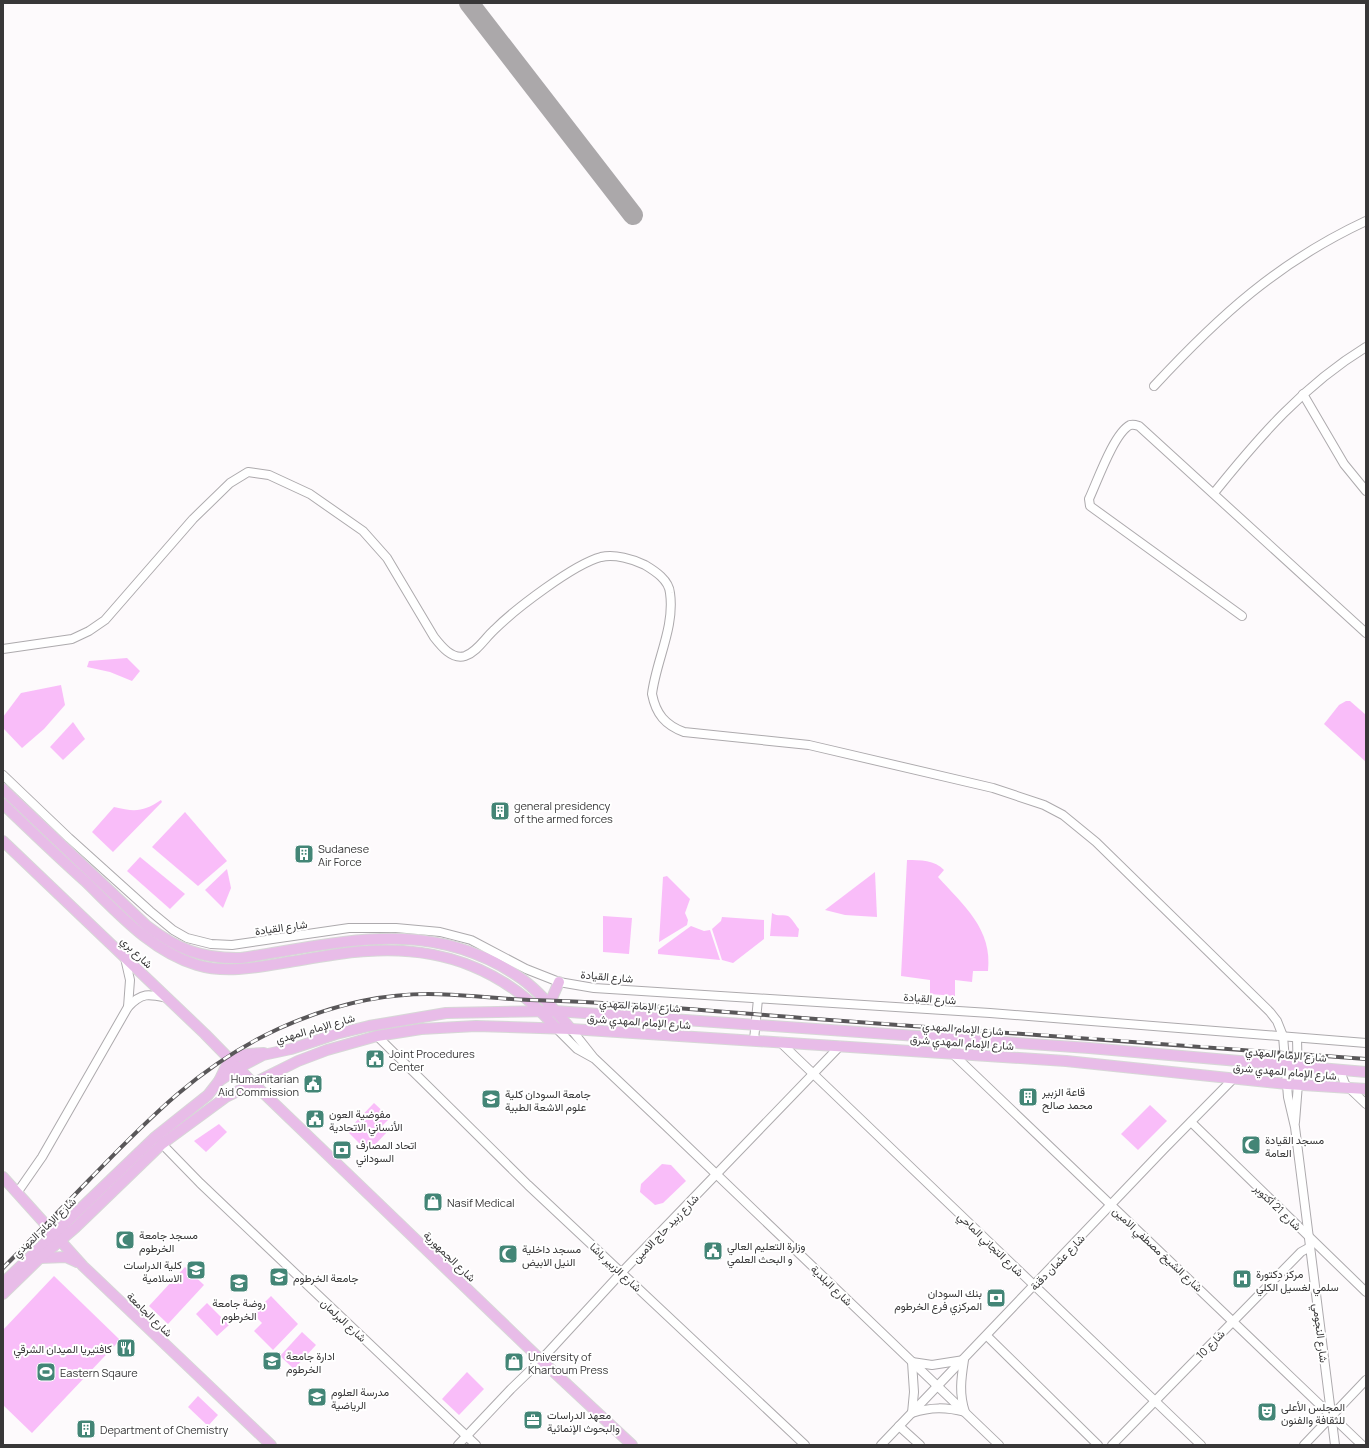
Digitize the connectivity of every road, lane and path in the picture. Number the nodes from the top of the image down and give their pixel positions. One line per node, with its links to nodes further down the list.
1 (1366, 221): 3 (street)
2 (1366, 347): 4 (street)
3 (1154, 386)
4 (1303, 394): 5 (street); 6 (street)
5 (1366, 491)
6 (1214, 493): 7 (street); 8 (street)
7 (1242, 616)
8 (1366, 633)
9 (3, 648): 27 (street)
10 (3, 775): 13 (street, شارع القيادة)
11 (3, 789): 13 (main road, شارع القيادة)
12 (3, 804): 14 (main road)
13 (42, 819): 14 (street); 17 (street, شارع القيادة); 21 (main road, شارع القيادة)
14 (30, 831): 22 (main road)
15 (3, 841): 16 (main road, شارع بري)
16 (125, 958): 18 (main road, شارع بري); 20 (street)
17 (559, 982): 19 (street, شارع القيادة); 21 (main road)
18 (167, 998): 20 (street); 35 (main road, شارع بري)
19 (758, 999): 23 (street); 27 (street, شارع القيادة)
20 (128, 1007): 56 (street)
21 (552, 1008): 22 (main road, شارع الإمام المهدي); 23 (main road, شارع الإمام المهدي); 25 (main road, شارع القيادة)
22 (542, 1013): 24 (main road); 33 (main road, شارع الإمام المهدي)
23 (756, 1026): 29 (street); 37 (main road, شارع الإمام المهدي)
24 (556, 1028): 25 (main road, شارع الإمام المهدي شرق); 26 (main road, شارع الإمام المهدي); 36 (street)
25 (571, 1029): 29 (main road, شارع الإمام المهدي شرق); 36 (street)
26 (377, 1036): 45 (main road, شارع الإمام المهدي); 63 (street, شارع الزبير باشا)
27 (1283, 1036): 28 (street, شارع القيادة); 37 (street, شارع النجومي)
28 (1297, 1038): 31 (street, شارع القيادة); 39 (street, شارع النجومي)
29 (754, 1040): 30 (main road, شارع الإمام المهدي شرق)
30 (780, 1042): 32 (main road, شارع الإمام المهدي شرق); 42 (street, شارع التجاني الماحي)
31 (1366, 1043)
32 (840, 1046): 34 (main road, شارع الإمام المهدي شرق); 42 (street, شارع زبيد حاج الامين)
33 (267, 1053): 35 (main road); 38 (main road, شارع الإمام المهدي)
34 (953, 1054): 43 (main road, شارع الإمام المهدي شرق); 57 (street, شارع الشيخ مصطفي الامين)
35 (230, 1058): 38 (main road, شارع بري); 44 (main road)
36 (595, 1059): 54 (street, شارع البلدية)
37 (1285, 1065): 39 (main road, شارع الإمام المهدي); 46 (street, شارع النجومي)
38 (240, 1067): 44 (main road, شارع الإمام المهدي); 45 (main road, شارع بري)
39 (1298, 1067): 40 (main road, شارع الإمام المهدي); 47 (street, شارع النجومي)
40 (1340, 1071): 41 (main road, شارع الإمام المهدي); 48 (street)
41 (1366, 1072)
42 (814, 1073): 54 (street, شارع زبيد حاج الامين); 65 (street, شارع التجاني الماحي)
43 (1233, 1079): 46 (main road, شارع الإمام المهدي شرق); 51 (street, شارع عثمان دقنة)
44 (219, 1082): 58 (main road, شارع الإمام المهدي)
45 (252, 1082): 53 (main road, شارع الإمام المهدي); 70 (main road, شارع الجمهورية)
46 (1287, 1084): 47 (main road, شارع الإمام المهدي شرق); 52 (street, شارع النجومي)
47 (1298, 1084): 48 (main road, شارع الإمام المهدي شرق); 52 (street, شارع النجومي)
48 (1349, 1088): 49 (main road, شارع الإمام المهدي شرق); 50 (street)
49 (1366, 1089)
50 (1366, 1104)
51 (1191, 1122): 57 (street, شارع عثمان دقنة); 59 (street, شارع 21 أكتوبر)
52 (1294, 1127): 59 (street, شارع النجومي)
53 (162, 1144): 58 (main road, شارع الإمام المهدي); 80 (street, شارع البرلمان)
54 (716, 1174): 63 (street, شارع زبيد حاج الامين); 72 (street, شارع البلدية)
55 (3, 1177): 56 (main road, شارع الجامعة)
56 (17, 1193): 58 (main road, شارع الجامعة)
57 (1111, 1206): 65 (street, شارع عثمان دقنة); 68 (street, شارع الشيخ مصطفي الامين)
58 (58, 1237): 61 (main road, شارع الإمام المهدي); 62 (main road, شارع الجامعة); 64 (main road, شارع الإمام المهدي)
59 (1309, 1238): 60 (street, شارع النجومي); 66 (street, شارع 21 أكتوبر)
60 (1310, 1247): 68 (street, شارع 10); 78 (street, شارع النجومي)
61 (40, 1258): 62 (main road); 67 (main road, شارع الإمام المهدي)
62 (83, 1266): 81 (main road, شارع الجامعة)
63 (622, 1272): 70 (street, شارع زبيد حاج الامين); 85 (street, شارع الزبير باشا)
64 (3, 1283)
65 (1034, 1286): 69 (street, شارع عثمان دقنة); 75 (street, شارع التجاني الماحي)
66 (1366, 1292)
67 (3, 1294)
68 (1233, 1321): 75 (street, شارع 10); 78 (street, شارع الشيخ مصطفي الامين)
69 (987, 1336): 71 (street, شارع عثمان دقنة); 89 (street)
70 (541, 1360): 80 (street, شارع زبيد حاج الامين); 84 (main road, شارع الجمهورية)
71 (964, 1360): 72 (street); 74 (street, شارع عثمان دقنة); 77 (street)
72 (912, 1362): 74 (street, شارع البلدية); 76 (street)
73 (1366, 1380): 78 (street)
74 (938, 1386): 76 (street, شارع عثمان دقنة); 77 (street, شارع البلدية)
75 (1156, 1401): 90 (street, شارع 10); 91 (street, شارع التجاني الماحي)
76 (912, 1412): 77 (street); 79 (street, شارع عثمان دقنة)
77 (965, 1412): 88 (street, شارع البلدية)
78 (1332, 1416): 92 (street); 93 (street, شارع النجومي); 94 (street, شارع الشيخ مصطفي الامين)
79 (899, 1426): 86 (street, شارع عثمان دقنة); 87 (street)
80 (467, 1436): 82 (street, شارع زبيد حاج الامين); 83 (street, شارع البرلمان)
81 (271, 1445)
82 (458, 1445)
83 (476, 1445)
84 (632, 1445)
85 (805, 1445)
86 (881, 1445)
87 (920, 1445)
88 (1000, 1445)
89 (1098, 1445)
90 (1112, 1445)
91 (1201, 1445)
92 (1304, 1445)
93 (1335, 1445)
94 (1362, 1445)

